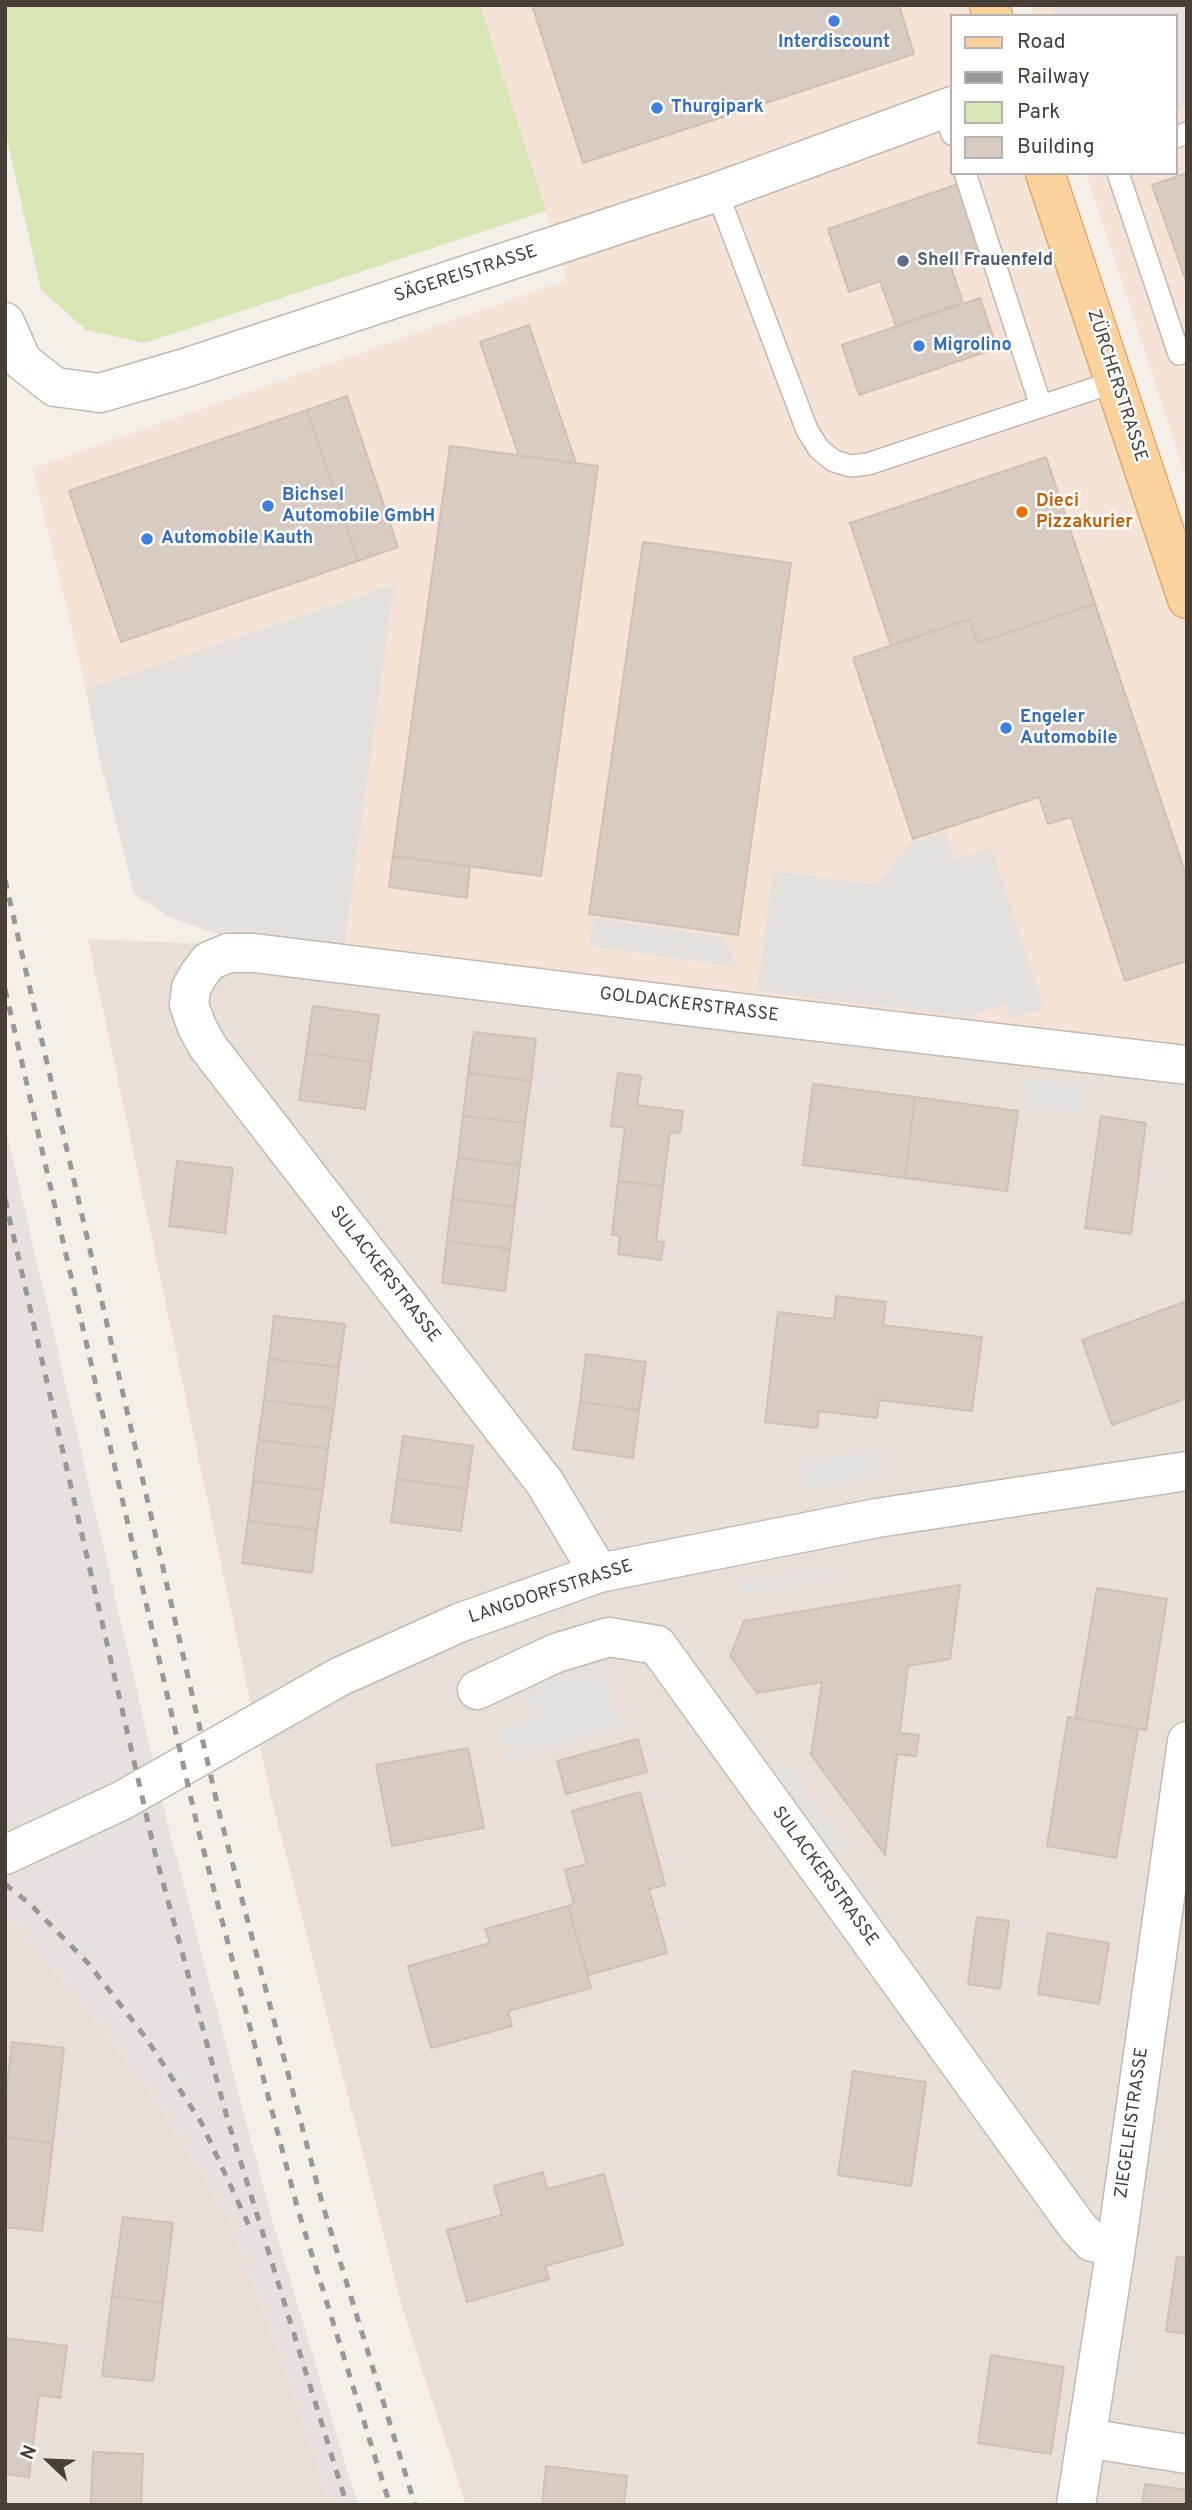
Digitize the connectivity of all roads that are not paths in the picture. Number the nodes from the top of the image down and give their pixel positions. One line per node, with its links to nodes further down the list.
1 (949, 116): 5 (street, SÄGEREISTRASSE)
2 (966, 175): 9 (lane)
3 (1119, 175): 7 (lane)
4 (1055, 176): 8 (main road, ZÜRCHERSTRASSE)
5 (717, 192): 6 (street, SÄGEREISTRASSE); 9 (lane)
6 (5, 322)
7 (1187, 351)
8 (1114, 382): 9 (lane); 10 (main road, ZÜRCHERSTRASSE)
9 (1041, 407)
10 (1187, 599)
11 (199, 974): 12 (street, GOLDACKERSTRASSE); 14 (street, SULACKERSTRASSE)
12 (1187, 1065)
13 (1187, 1471): 14 (street, LANGDORFSTRASSE)
14 (598, 1573): 17 (street, LANGDORFSTRASSE)
15 (477, 1690): 18 (street, SULACKERSTRASSE)
16 (1187, 1741): 18 (street, ZIEGELEISTRASSE)
17 (5, 1855)
18 (1116, 2247): 19 (street, ZIEGELEISTRASSE)
19 (1086, 2438): 20 (street); 21 (street, ZIEGELEISTRASSE)
20 (1187, 2454)
21 (1076, 2505)

